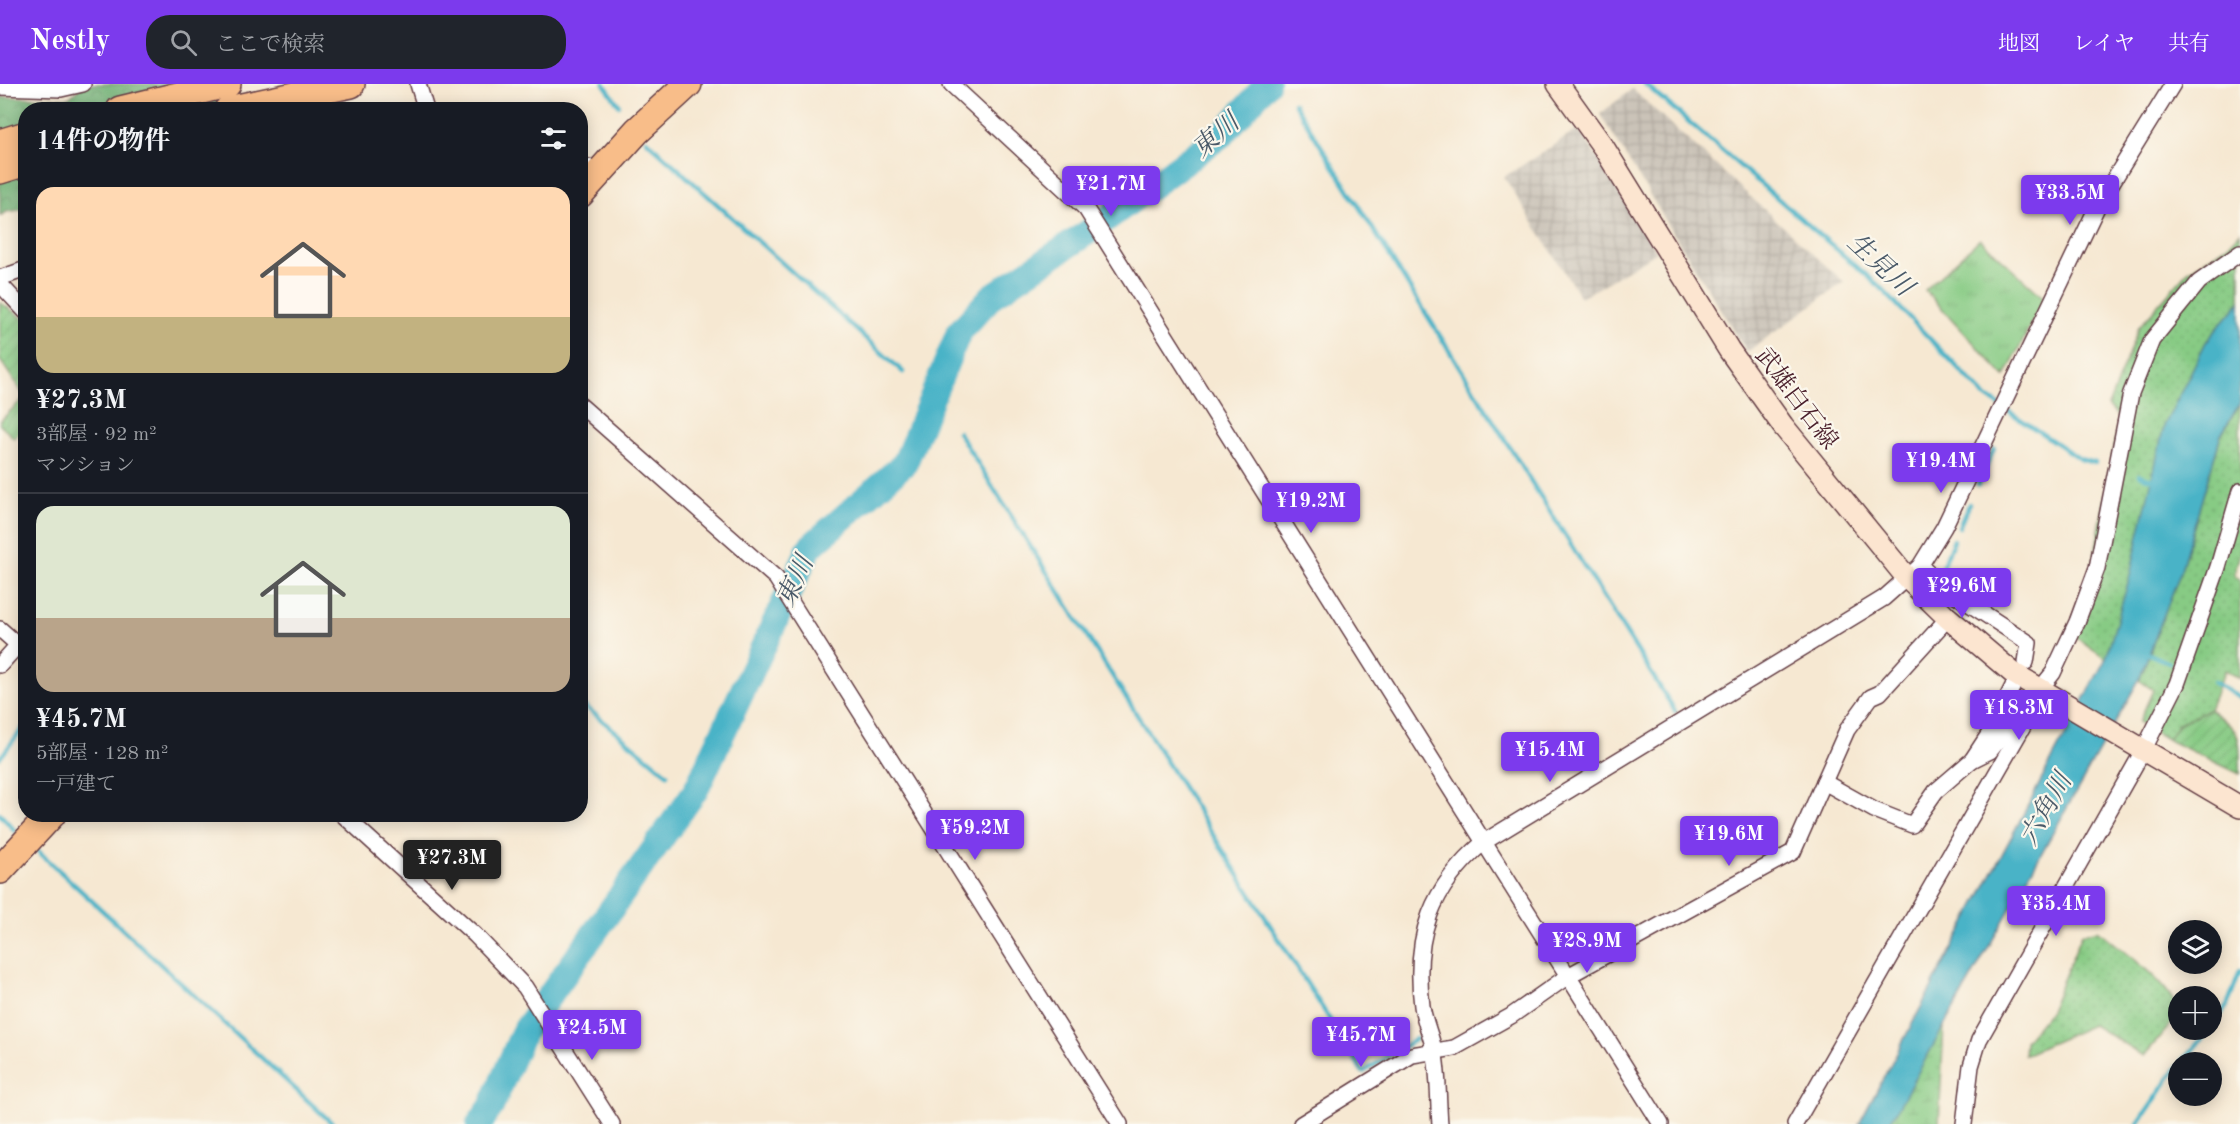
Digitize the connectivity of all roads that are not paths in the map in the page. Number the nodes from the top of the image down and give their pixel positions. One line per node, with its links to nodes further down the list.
1 (83, 84): 9 (street)
2 (227, 84): 10 (highway)
3 (418, 84): 12 (street)
4 (688, 84): 16 (highway)
5 (951, 84): 40 (street)
6 (1557, 84): 25 (main road, 武雄白石線)
7 (2173, 84): 25 (street)
8 (345, 85): 11 (highway)
9 (0, 87)
10 (153, 102)
11 (265, 102)
12 (424, 102)
13 (18, 137): 14 (highway)
14 (0, 142)
15 (18, 164): 17 (highway)
16 (590, 168)
17 (0, 170)
18 (2240, 253): 33 (street)
19 (18, 271): 20 (street)
20 (0, 278)
21 (0, 284): 22 (street)
22 (18, 303)
23 (588, 412): 45 (street)
24 (2240, 491): 34 (street)
25 (1914, 573): 26 (main road, 武雄白石線); 30 (street); 40 (street)
26 (1948, 618): 33 (main road, 武雄白石線); 36 (street)
27 (0, 629): 28 (street)
28 (18, 638)
29 (18, 644): 31 (street)
30 (2026, 662)
31 (0, 665)
32 (2013, 686): 35 (street)
33 (2044, 692): 34 (main road, 武雄白石線); 35 (street); 49 (street)
34 (2140, 749): 37 (main road); 50 (street)
35 (1972, 760): 36 (street)
36 (1824, 782): 42 (street)
37 (2240, 807)
38 (45, 822): 41 (highway)
39 (351, 822): 44 (street)
40 (1485, 842): 42 (street); 43 (street)
41 (0, 870)
42 (1568, 976): 43 (street); 48 (street)
43 (1434, 1052): 46 (street); 47 (street)
44 (612, 1124)
45 (1120, 1124)
46 (1301, 1124)
47 (1440, 1124)
48 (1661, 1124)
49 (1795, 1124)
50 (1964, 1124)

